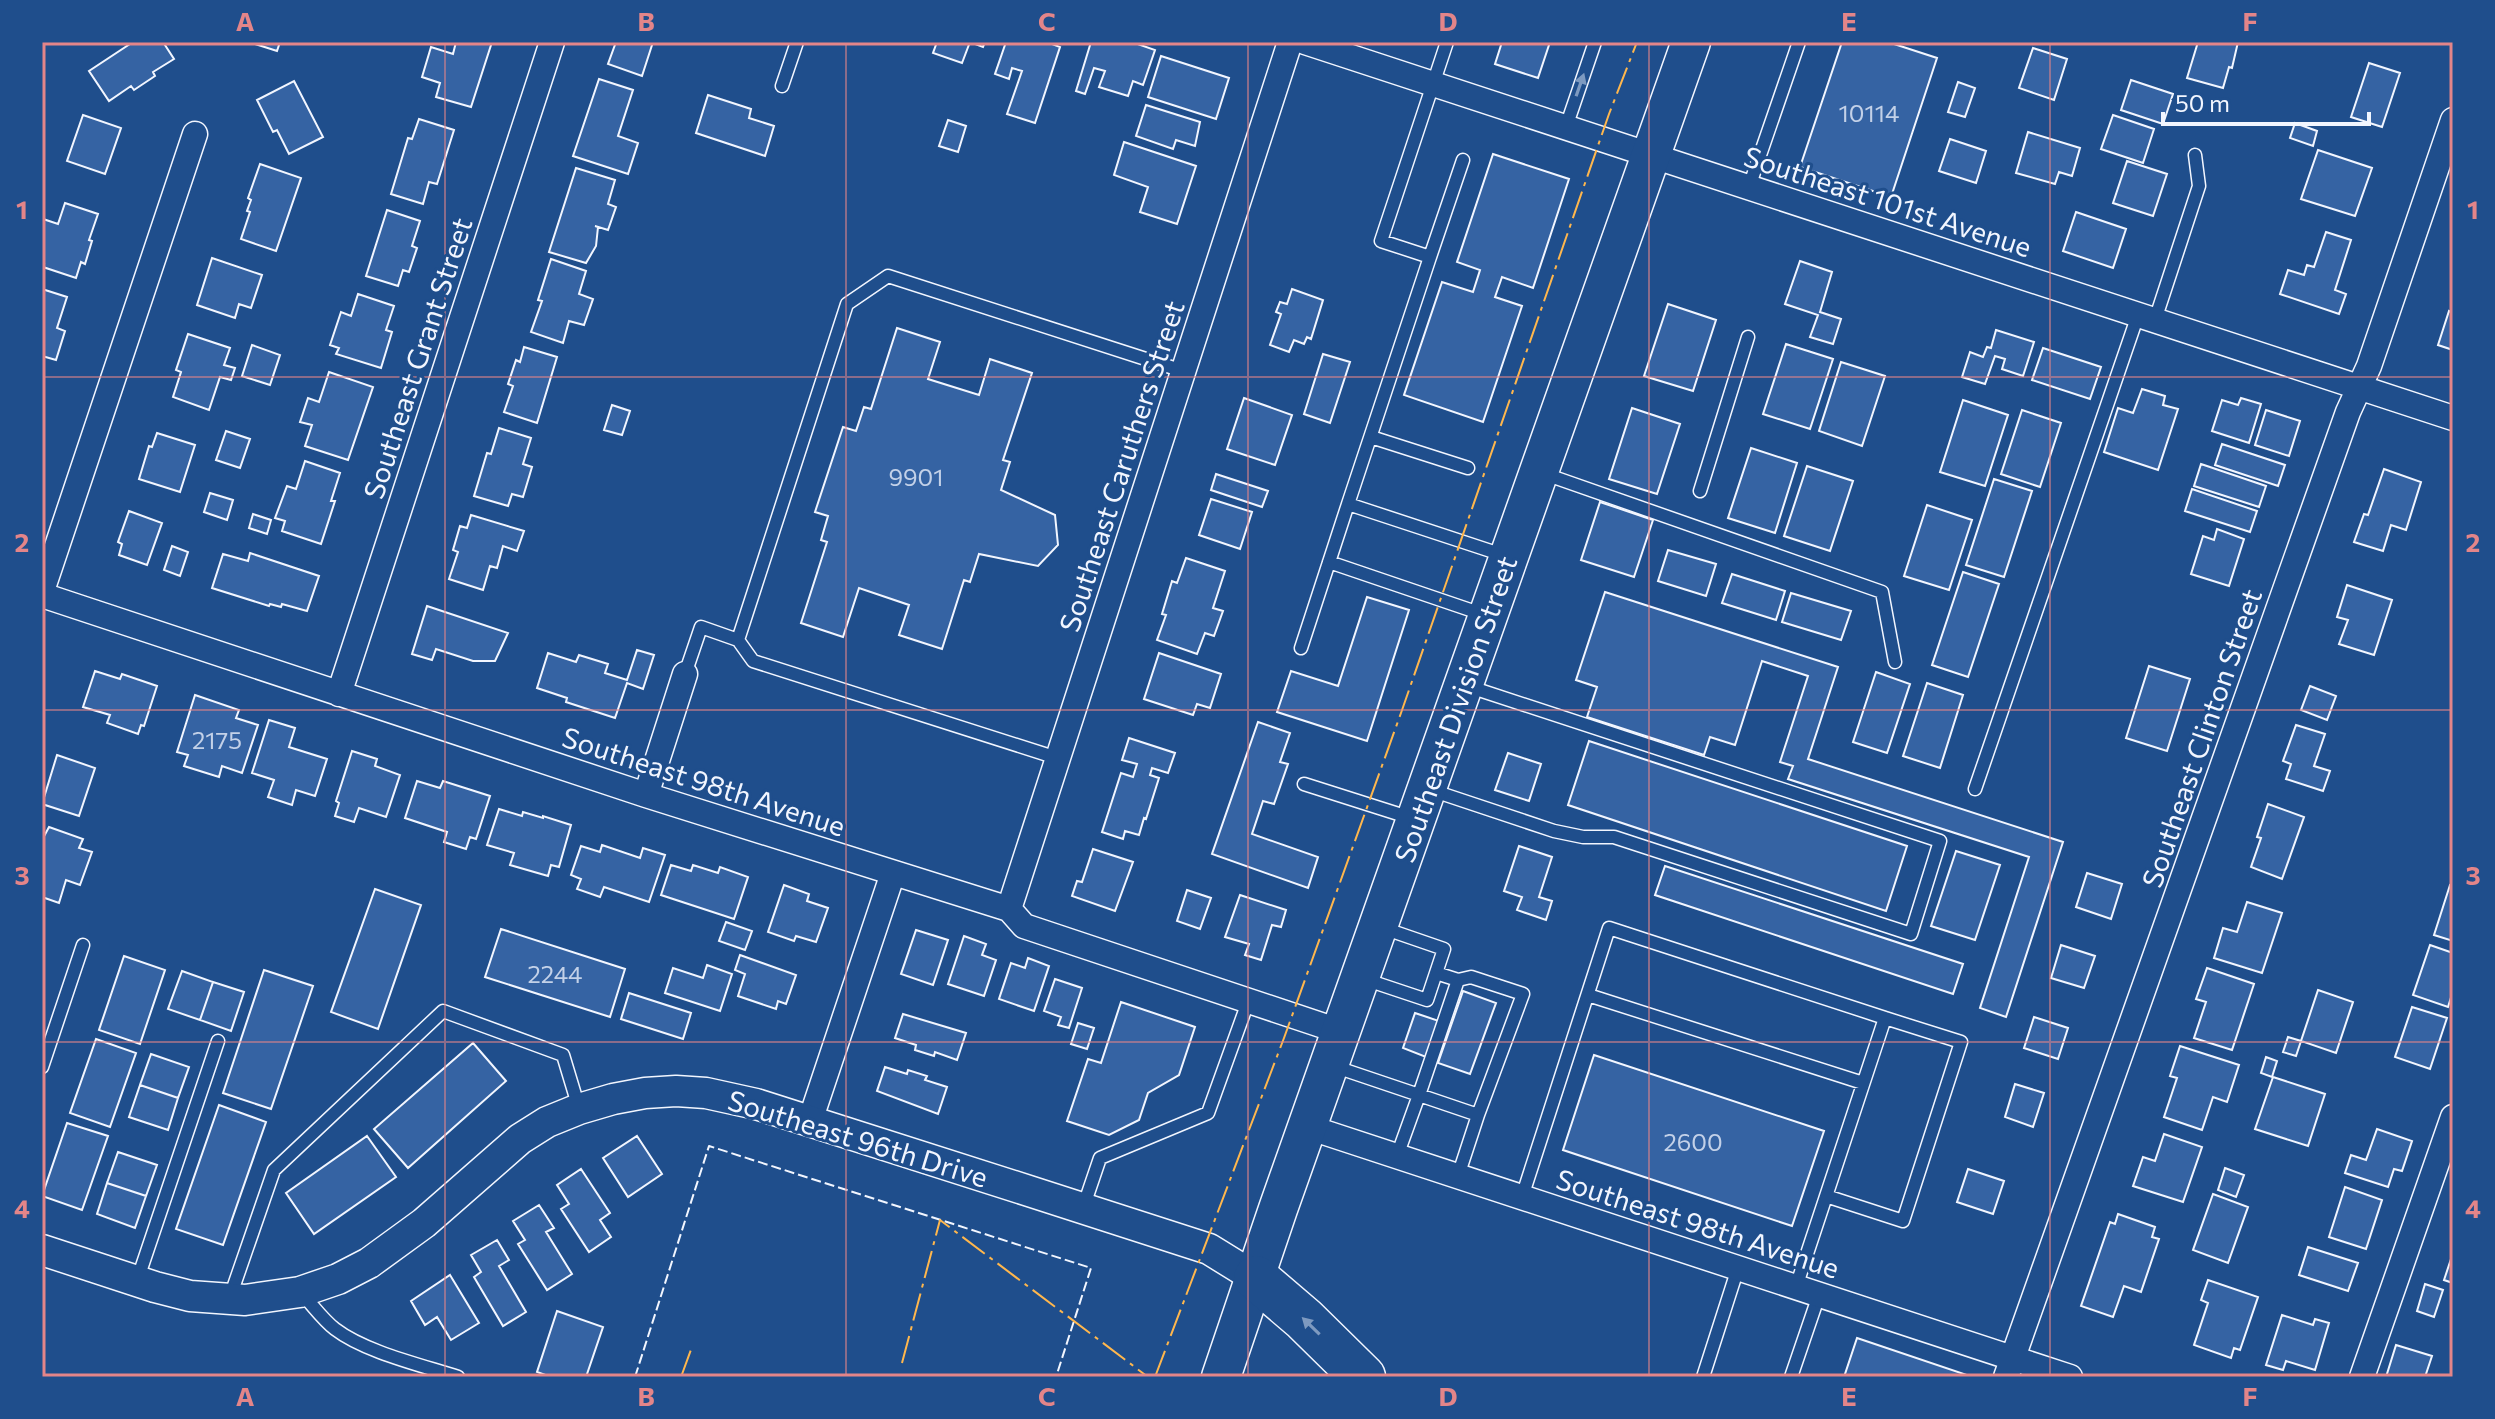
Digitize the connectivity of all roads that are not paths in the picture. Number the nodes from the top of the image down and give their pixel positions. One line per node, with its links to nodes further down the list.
1 (552, 42): 39 (street, Southeast Grant Street)
2 (797, 42): 11 (lane)
3 (1290, 42): 22 (street, Southeast Caruthers Street)
4 (1305, 42): 9 (street, Southeast 101st Avenue)
5 (1447, 42): 10 (lane)
6 (1595, 42): 13 (lane, one-way to 6)
7 (1691, 42): 15 (main road, Southeast Division Street)
8 (1799, 42): 18 (lane)
9 (1347, 48): 10 (street, Southeast 101st Avenue)
10 (1433, 84): 13 (street, Southeast 101st Avenue); 19 (lane)
11 (782, 86)
12 (2453, 120): 23 (street, Southeast Clinton Street)
13 (1566, 127): 15 (street, Southeast 101st Avenue)
14 (195, 134): 32 (street)
15 (1652, 155): 18 (street, Southeast 101st Avenue); 27 (main road, Southeast Division Street)
16 (2195, 155): 20 (lane)
17 (1463, 160): 19 (lane)
18 (1749, 187): 20 (street, Southeast 101st Avenue)
19 (1430, 257): 25 (lane)
20 (2146, 318): 23 (street, Southeast 101st Avenue); 42 (lane)
21 (1748, 337): 28 (lane)
22 (1183, 371): 34 (lane); 40 (street, Southeast Caruthers Street)
23 (2359, 387): 24 (street, Southeast 101st Avenue); 77 (street, Southeast Clinton Street)
24 (2453, 418)
25 (1371, 437): 26 (lane); 29 (lane)
26 (1468, 468)
27 (1539, 472): 30 (main road, Southeast Division Street); 36 (lane)
28 (1700, 491)
29 (1348, 504): 30 (lane); 31 (lane)
30 (1509, 557): 33 (main road, Southeast Division Street)
31 (1329, 562): 33 (lane); 35 (lane)
32 (42, 593): 39 (street, Southeast 98th Avenue)
33 (1488, 616): 38 (main road, Southeast Division Street)
34 (738, 640): 37 (lane); 40 (lane)
35 (1301, 648)
36 (1895, 662)
37 (685, 674): 43 (street)
38 (1464, 685): 44 (main road, Southeast Division Street); 44 (lane)
39 (339, 694): 43 (street, Southeast 98th Avenue)
40 (1057, 758): 46 (street, Southeast Caruthers Street)
41 (1304, 784): 44 (lane)
42 (1975, 789)
43 (646, 795): 45 (street, Southeast 98th Avenue)
44 (1422, 804): 47 (main road, Southeast Division Street)
45 (893, 873): 46 (street, Southeast 98th Avenue); 63 (street)
46 (1009, 909): 53 (street, Southeast 98th Avenue)
47 (1378, 926): 49 (lane); 50 (main road, Southeast Division Street)
48 (83, 945): 57 (lane)
49 (1436, 973): 50 (lane); 51 (lane)
50 (1361, 978): 56 (main road, Southeast Division Street)
51 (1458, 980): 59 (lane); 61 (lane)
52 (1588, 995): 54 (lane); 58 (lane); 68 (lane)
53 (1248, 1002): 56 (street, Southeast 98th Avenue); 69 (lane)
54 (1885, 1018): 58 (lane); 67 (lane)
55 (218, 1041): 73 (lane)
56 (1336, 1048): 59 (lane); 64 (main road, Southeast Division Street)
57 (42, 1067)
58 (1863, 1083): 67 (lane)
59 (1419, 1095): 61 (lane); 65 (lane)
60 (579, 1109): 63 (street, Southeast 96th Drive); 75 (street, Southeast 96th Drive); 76 (lane)
61 (1478, 1115): 66 (lane)
62 (2453, 1117): 84 (street)
63 (810, 1121): 69 (street, Southeast 96th Drive)
64 (1308, 1127): 65 (street, Southeast 98th Avenue); 72 (main road, Southeast Division Street)
65 (1397, 1156): 66 (street, Southeast 98th Avenue)
66 (1458, 1176): 68 (street, Southeast 98th Avenue)
67 (1826, 1196): 74 (lane)
68 (1522, 1197): 71 (street, Southeast 98th Avenue)
69 (1083, 1208): 72 (street, Southeast 96th Drive)
70 (42, 1250): 73 (street, Southeast 96th Drive)
71 (1738, 1268): 74 (street, Southeast 98th Avenue); 81 (lane)
72 (1256, 1278): 79 (main road, Southeast Division Street); 80 (highway, one-way to 72)
73 (137, 1281): 76 (street, Southeast 96th Drive)
74 (1808, 1291): 77 (street, Southeast 98th Avenue); 82 (lane)
75 (300, 1292): 76 (street, Southeast 96th Drive); 78 (lane)
76 (229, 1300)
77 (2010, 1368): 83 (street, Southeast 98th Avenue)
78 (458, 1377)
79 (1221, 1377)
80 (1363, 1377)
81 (1703, 1377)
82 (1791, 1377)
83 (2070, 1377)
84 (2362, 1377)

